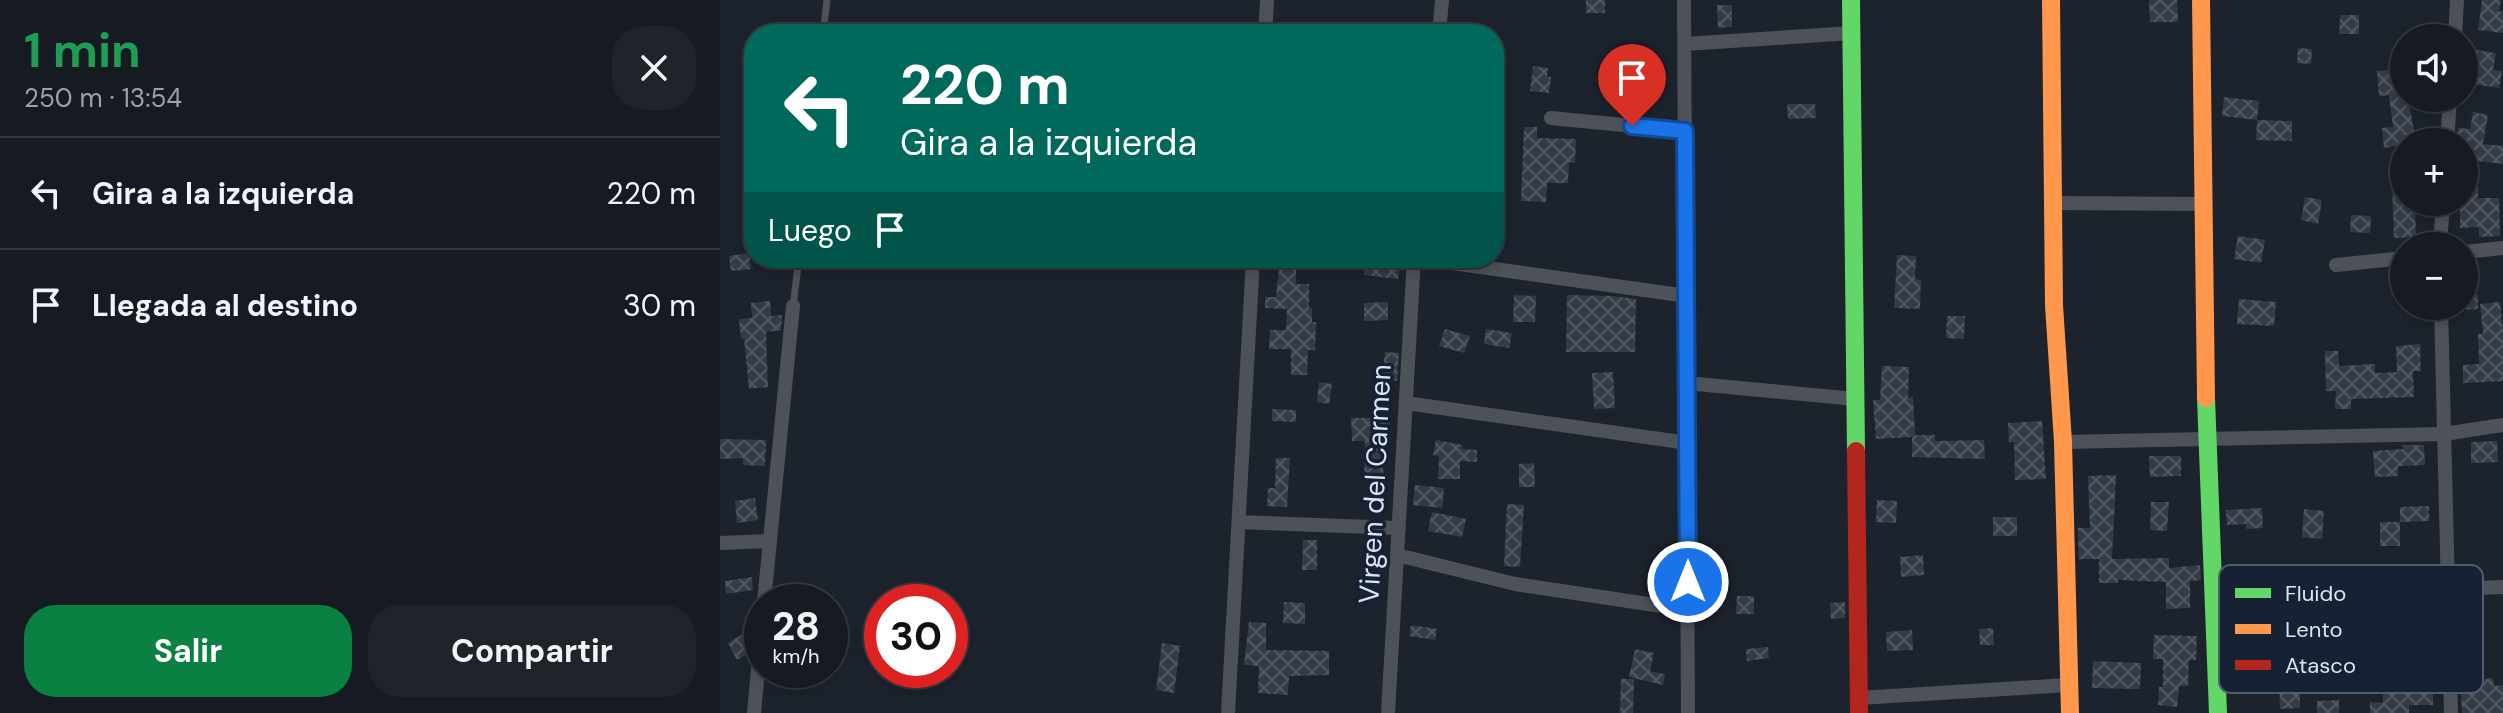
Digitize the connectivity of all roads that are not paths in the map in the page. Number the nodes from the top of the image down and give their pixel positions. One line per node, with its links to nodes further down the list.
1 (827, 0): 9 (lane)
2 (1267, 0): 10 (street)
3 (1442, 0): 11 (street)
4 (1684, 0): 14 (street)
5 (1851, 0): 13 (street)
6 (2051, 0): 17 (street)
7 (2201, 0): 18 (street)
8 (2457, 0): 12 (street)
9 (824, 24)
10 (1266, 24)
11 (1440, 24)
12 (2456, 24)
13 (1852, 33): 14 (street); 31 (street)
14 (1685, 44): 16 (street)
15 (1551, 118): 16 (street)
16 (1685, 131): 27 (street)
17 (2053, 203): 18 (street); 36 (street)
18 (2203, 204): 35 (street)
19 (2503, 248): 20 (street)
20 (2478, 251)
21 (2390, 259): 22 (street)
22 (2336, 265)
23 (798, 268): 28 (lane)
24 (1252, 268): 38 (street)
25 (1414, 268): 32 (street, Virgen del Carmen)
26 (1487, 268): 27 (street)
27 (1687, 296): 30 (street)
28 (793, 306): 40 (street)
29 (2441, 320): 34 (street)
30 (1686, 383): 31 (street); 37 (street)
31 (1856, 399): 53 (street)
32 (1406, 403): 37 (street); 39 (street, Virgen del Carmen)
33 (2503, 425): 34 (street)
34 (2444, 434): 35 (street); 43 (street)
35 (2206, 440): 36 (street); 47 (street)
36 (2063, 442): 50 (street)
37 (1688, 443): 49 (street)
38 (1239, 522): 39 (street); 55 (street)
39 (1399, 528): 42 (street, Virgen del Carmen)
40 (770, 541): 41 (street); 44 (street)
41 (720, 543)
42 (1397, 555): 49 (street); 56 (street, Virgen del Carmen)
43 (2446, 565)
44 (766, 584)
45 (2503, 587): 46 (street)
46 (2483, 588)
47 (2215, 598): 48 (street); 59 (street)
48 (2219, 598)
49 (1688, 610): 57 (street)
50 (2068, 685): 53 (street); 58 (street)
51 (756, 688): 54 (street)
52 (2450, 693): 60 (street)
53 (1859, 705)
54 (754, 713)
55 (1228, 713)
56 (1388, 713)
57 (1688, 713)
58 (2070, 713)
59 (2218, 713)
60 (2451, 713)

